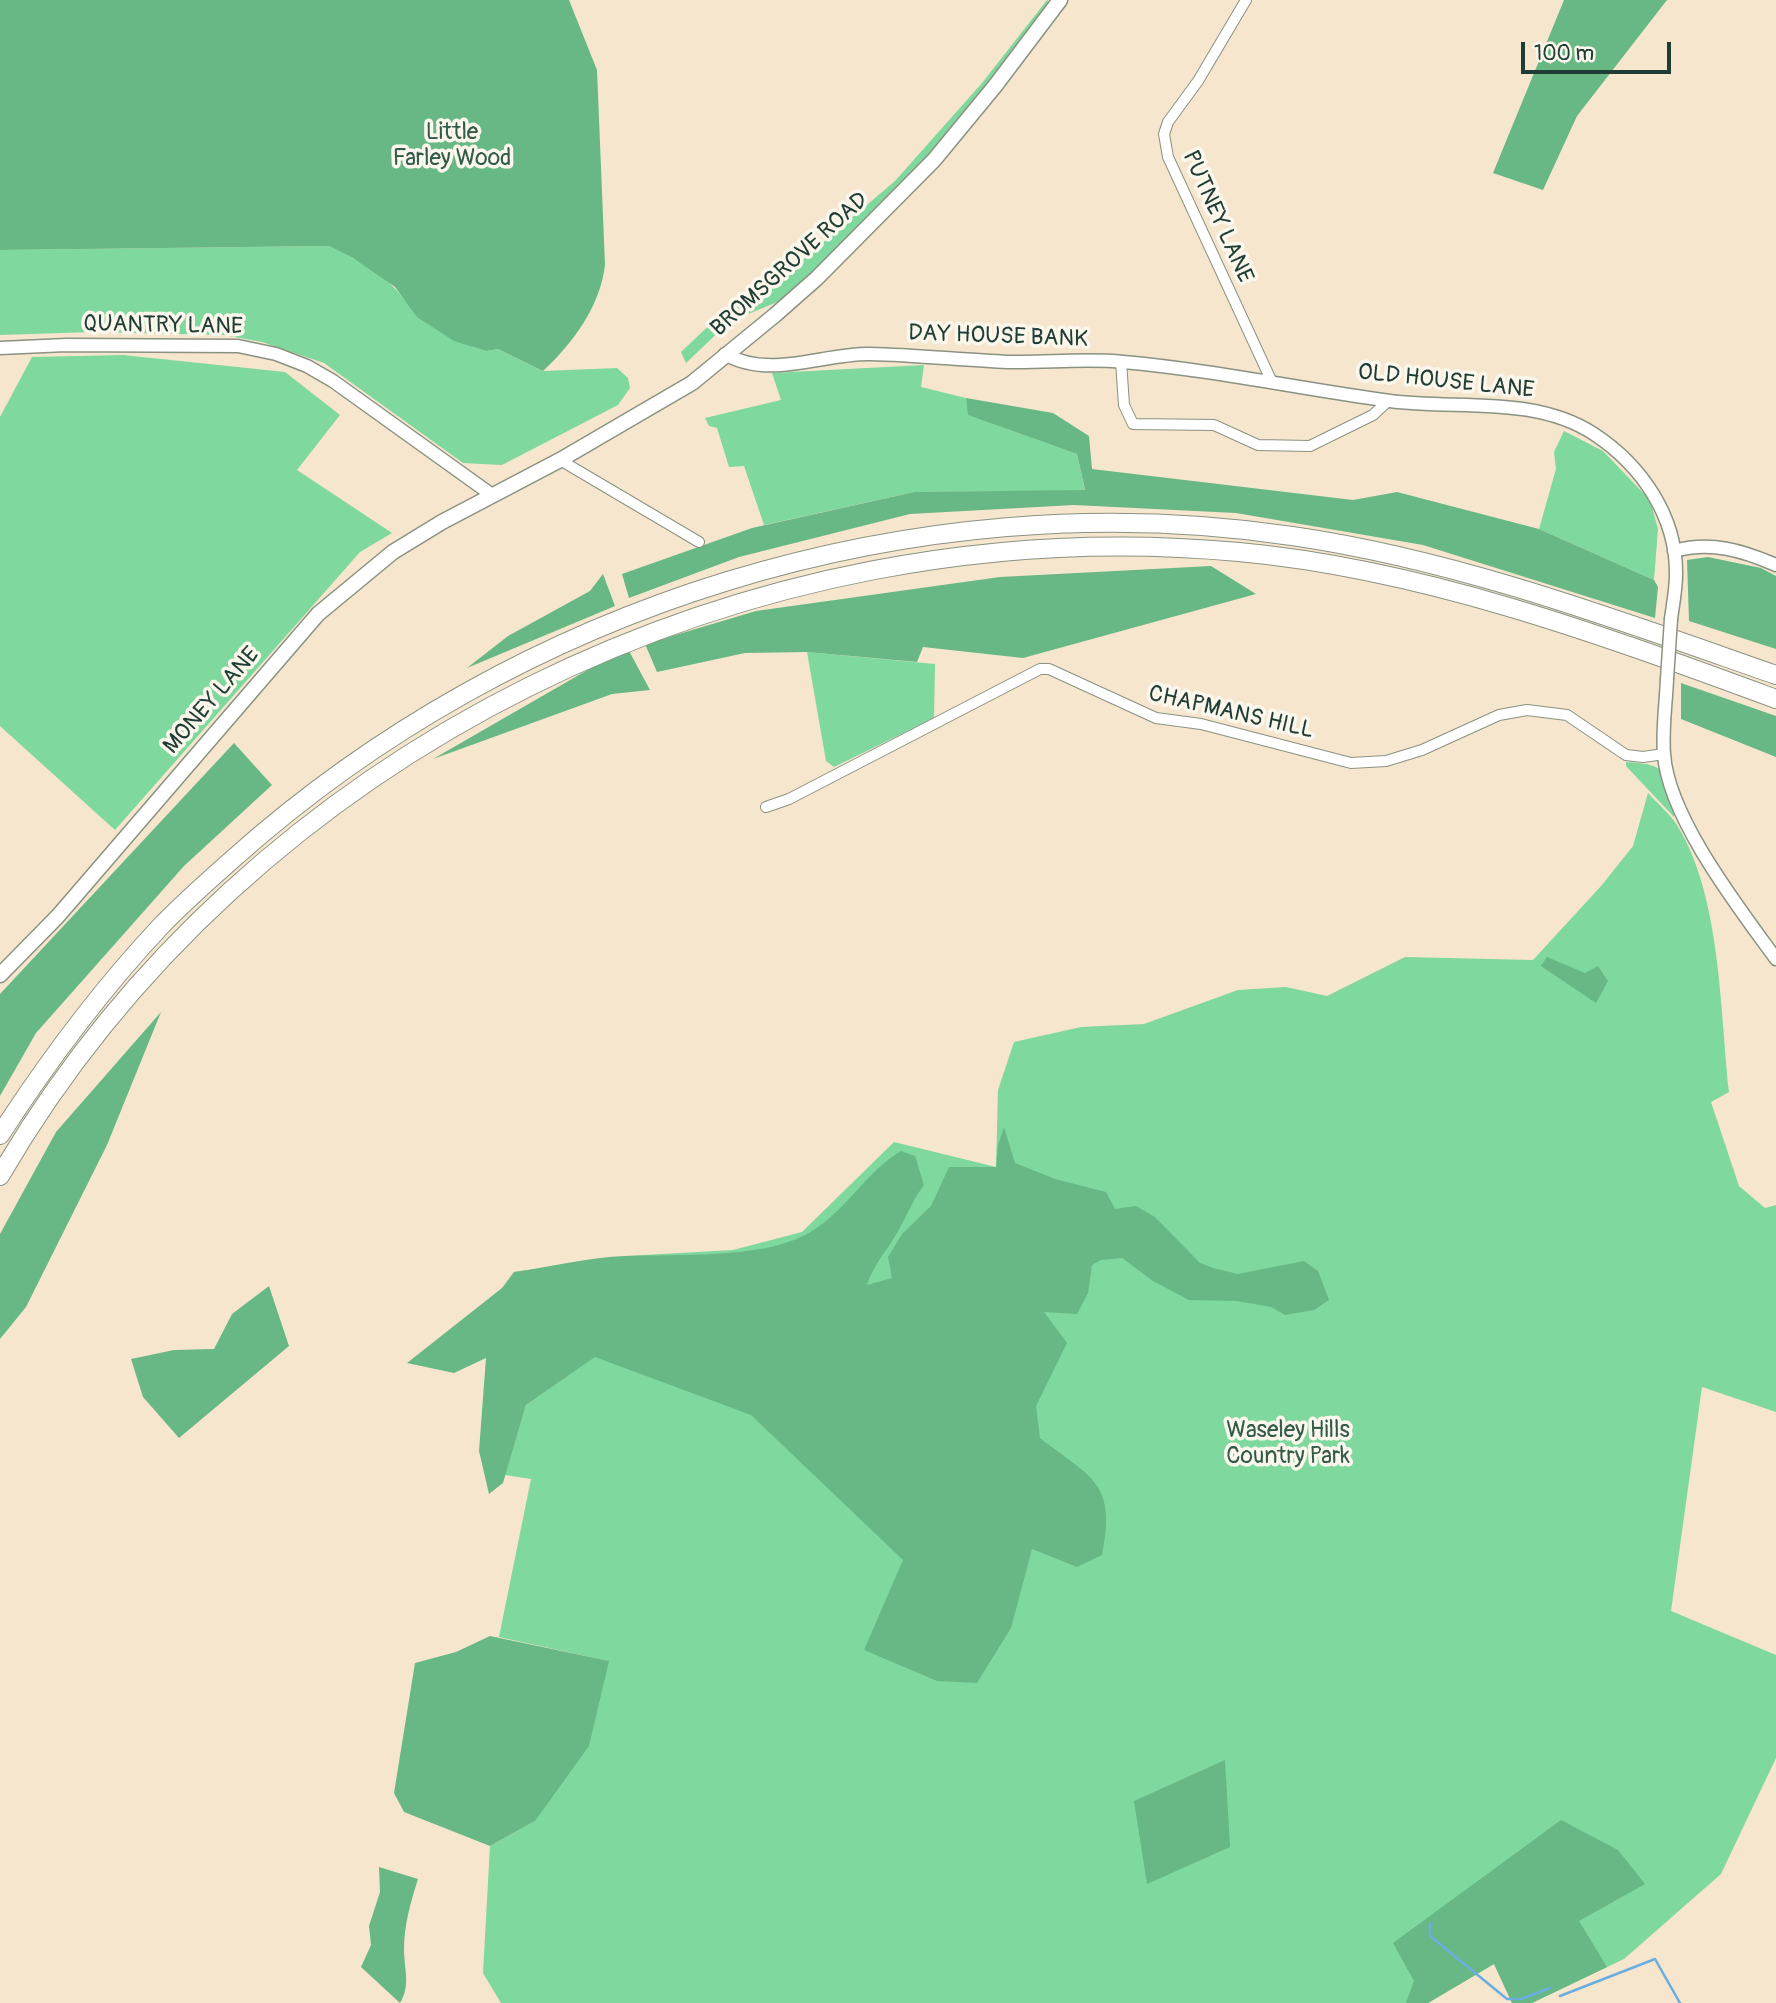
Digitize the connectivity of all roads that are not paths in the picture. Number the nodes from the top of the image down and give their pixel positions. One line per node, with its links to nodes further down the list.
1 (1060, 0): 4 (main road, BROMSGROVE ROAD)
2 (1246, 0): 6 (street, PUTNEY LANE)
3 (0, 348): 9 (street, QUANTRY LANE)
4 (725, 354): 5 (street, DAY HOUSE BANK); 8 (main road, BROMSGROVE ROAD)
5 (1121, 361): 6 (street, DAY HOUSE BANK); 7 (street)
6 (1271, 380): 7 (street, OLD HOUSE LANE)
7 (1388, 401): 11 (street, OLD HOUSE LANE)
8 (560, 460): 9 (main road, BROMSGROVE ROAD); 10 (street)
9 (492, 495): 18 (main road, MONEY LANE)
10 (699, 542)
11 (1674, 551): 12 (street); 15 (street, OLD HOUSE LANE, bridge)
12 (1776, 565)
13 (1776, 676): 19 (highway)
14 (1776, 699): 20 (highway)
15 (1664, 754): 16 (street, CHAPMANS HILL); 17 (street, OLD HOUSE LANE)
16 (766, 807)
17 (1776, 959)
18 (0, 975)
19 (0, 1135)
20 (0, 1176)

